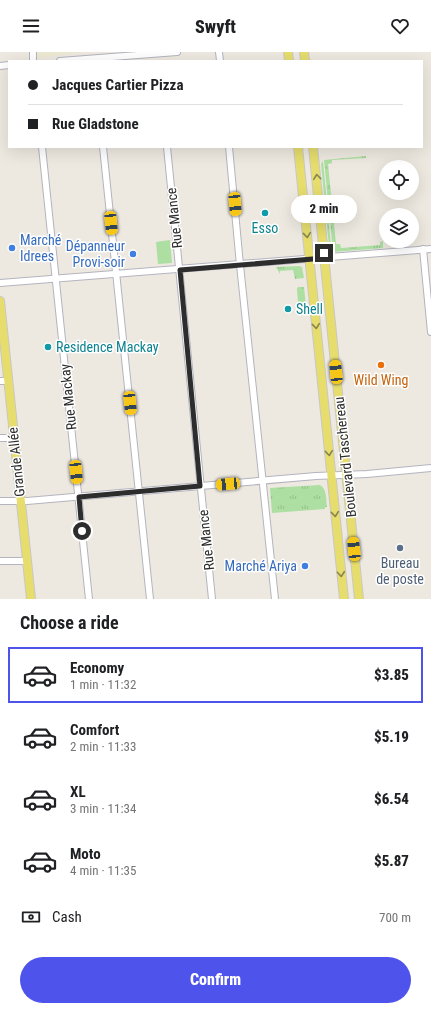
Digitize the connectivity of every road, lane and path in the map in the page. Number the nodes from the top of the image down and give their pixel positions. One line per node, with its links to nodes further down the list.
1 (177, 52): 2 (street)
2 (157, 53): 3 (street)
3 (94, 57): 4 (street)
4 (68, 60)
5 (42, 148): 18 (street, Rue Mackay)
6 (103, 148): 17 (street)
7 (167, 148): 16 (street, Rue Mance)
8 (229, 148): 15 (street)
9 (298, 148): 14 (main road, Boulevard Taschereau, one-way to 14)
10 (313, 148): 13 (main road, Boulevard Taschereau, one-way to 10)
11 (423, 249): 12 (street); 13 (street); 22 (street)
12 (431, 249)
13 (325, 258): 14 (street); 28 (main road, Boulevard Taschereau)
14 (309, 259): 15 (street); 27 (main road, Boulevard Taschereau, one-way to 27)
15 (240, 265): 16 (street); 29 (street)
16 (180, 270): 17 (street); 30 (street, Rue Mance)
17 (116, 274): 18 (street); 31 (street)
18 (56, 279): 19 (street); 32 (street, Rue Mackay)
19 (0, 283)
20 (0, 301): 21 (main road, Grande Allée)
21 (1, 322): 23 (main road, Grande Allée)
22 (431, 332)
23 (4, 381): 25 (main road, Grande Allée)
24 (0, 438): 25 (street)
25 (14, 438): 33 (main road, Grande Allée)
26 (431, 468): 28 (street)
27 (331, 475): 28 (street); 29 (street); 42 (main road, Boulevard Taschereau, one-way to 42)
28 (347, 475): 43 (main road, Boulevard Taschereau)
29 (263, 481): 30 (street); 41 (street)
30 (200, 486): 31 (street); 40 (street, Rue Mance)
31 (139, 492): 32 (street); 39 (street)
32 (79, 497): 33 (street); 38 (street, Rue Mackay)
33 (20, 501): 34 (street); 36 (main road, Grande Allée)
34 (0, 502)
35 (0, 561): 36 (street)
36 (27, 561): 37 (main road, Grande Allée)
37 (31, 599)
38 (89, 599)
39 (150, 599)
40 (212, 599)
41 (274, 599)
42 (344, 599)
43 (359, 599)

